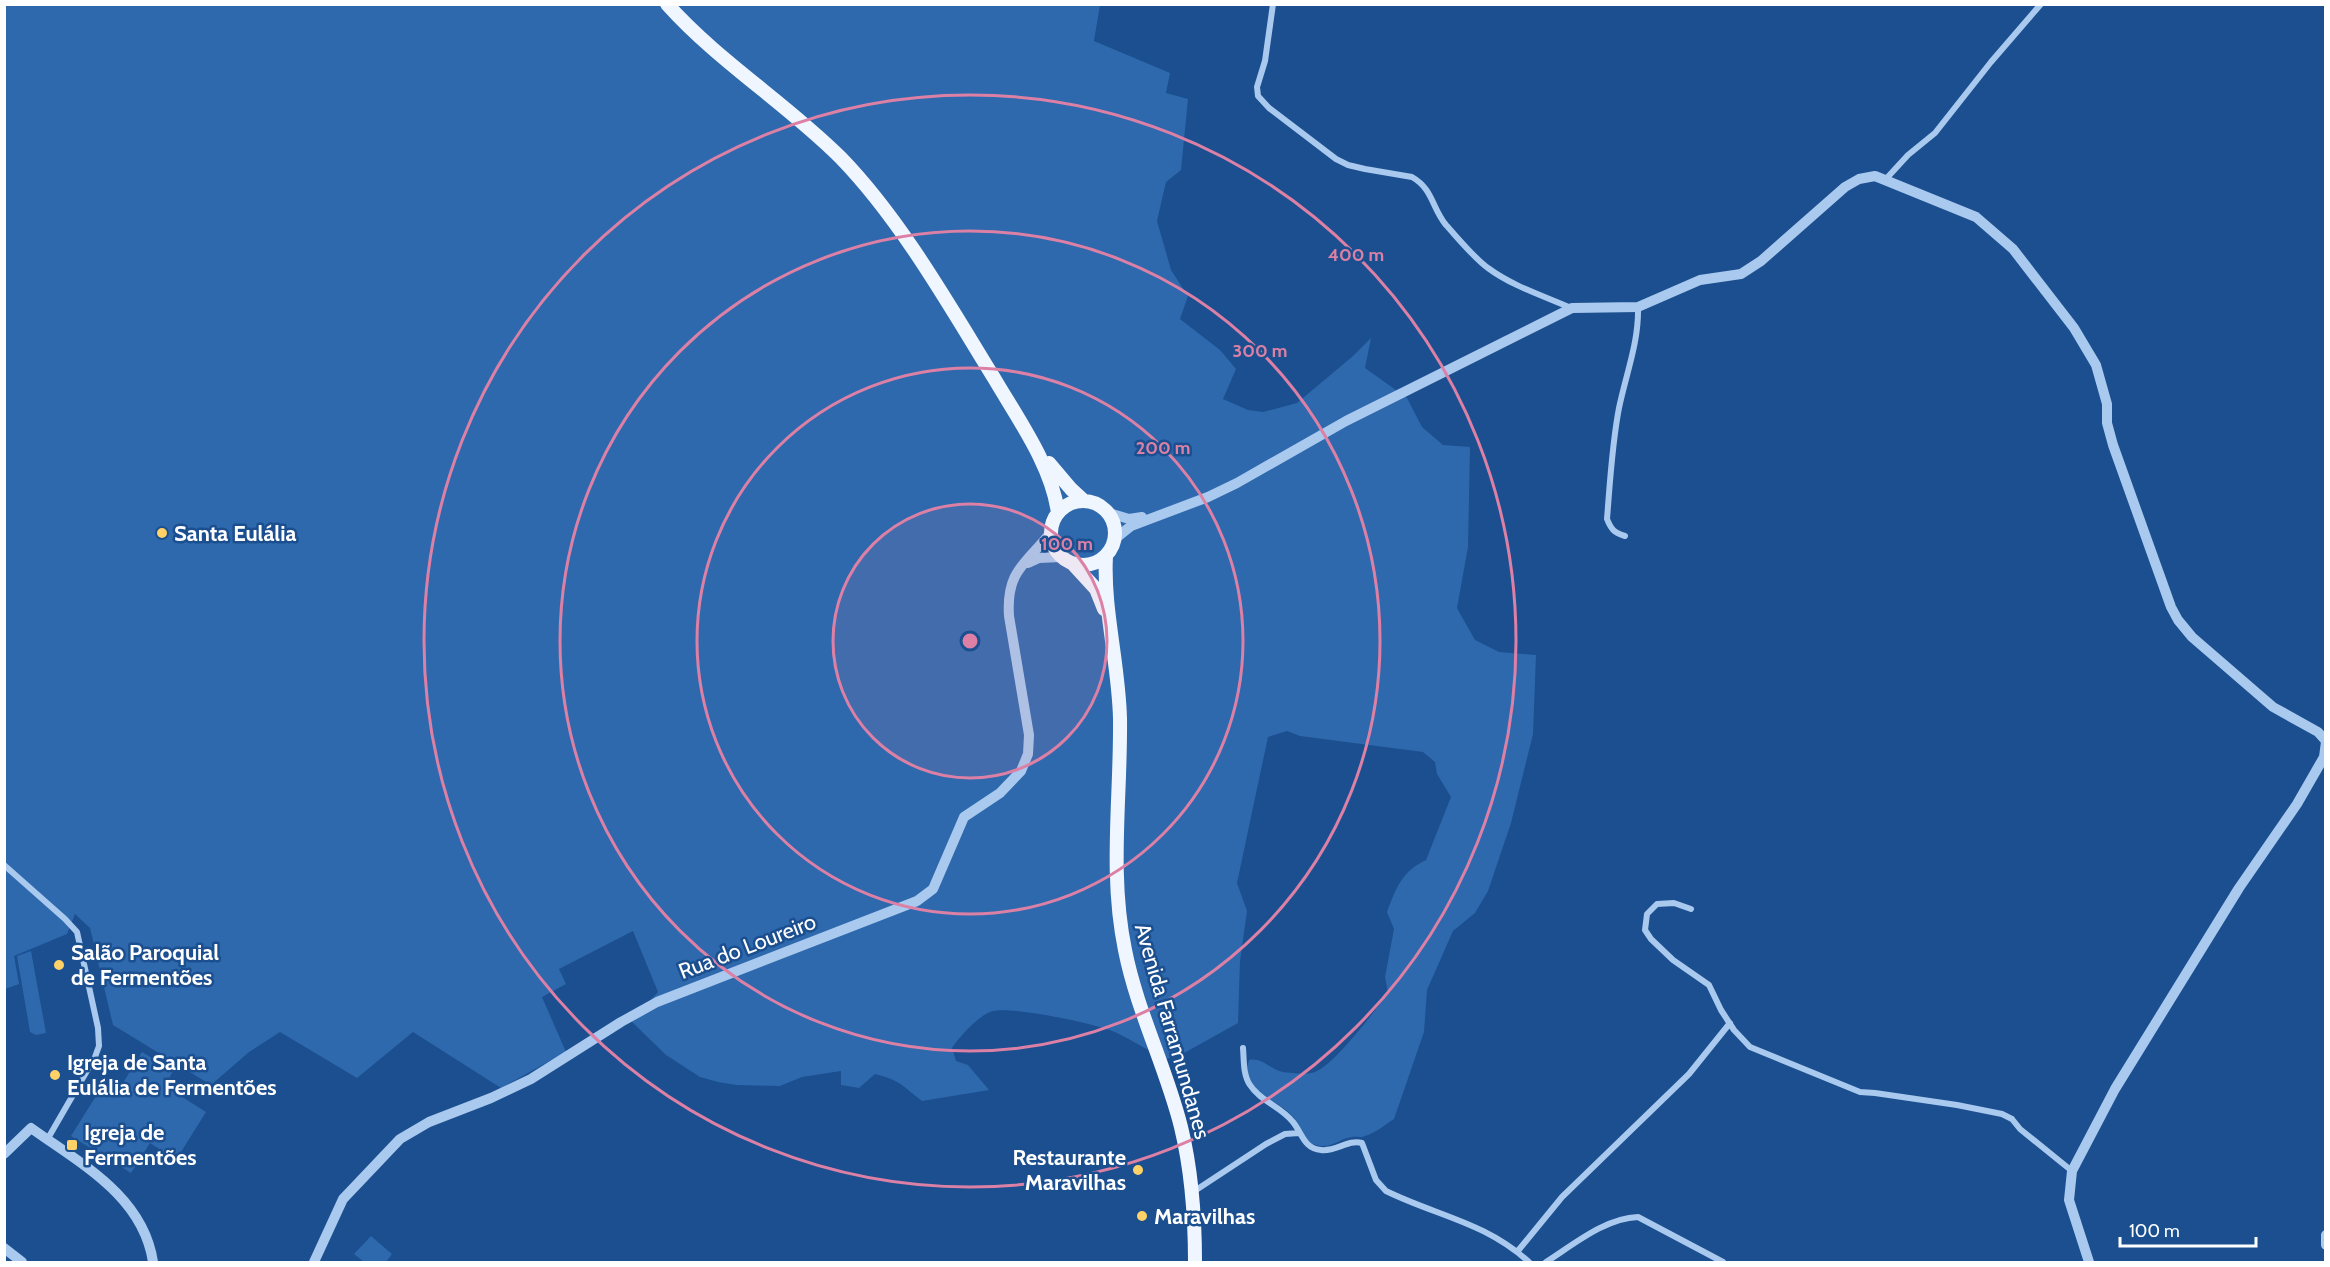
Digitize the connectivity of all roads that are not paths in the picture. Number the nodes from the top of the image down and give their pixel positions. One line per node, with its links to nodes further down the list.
1 (667, 4): 7 (main road)
2 (1273, 4): 5 (street)
3 (2041, 4): 4 (street)
4 (1885, 180): 6 (street); 20 (street)
5 (1572, 308): 6 (street); 11 (street)
6 (1638, 308): 13 (street)
7 (1020, 422): 8 (main road); 9 (main road)
8 (1084, 501): 9 (main road); 10 (main road)
9 (1058, 513): 12 (main road)
10 (1109, 513): 11 (street); 14 (main road)
11 (1154, 515): 14 (street)
12 (1051, 532): 16 (main road); 18 (street, Rua do Loureiro)
13 (1625, 536)
14 (1116, 538): 15 (main road)
15 (1106, 556): 17 (main road); 19 (main road)
16 (1061, 557): 17 (main road); 18 (street)
17 (1074, 565): 19 (main road)
18 (1016, 573): 36 (street, Rua do Loureiro)
19 (1112, 630): 29 (main road, Avenida Farramundanes)
20 (2325, 742): 28 (street)
21 (4, 865): 26 (street)
22 (1691, 909): 23 (street)
23 (1730, 1023): 28 (street); 33 (street)
24 (1243, 1048): 25 (street)
25 (1299, 1133): 29 (street); 33 (street)
26 (47, 1140): 27 (street); 35 (street)
27 (4, 1154)
28 (2073, 1171): 41 (street)
29 (1193, 1192): 37 (main road, Avenida Farramundanes)
30 (2325, 1235): 31 (street)
31 (2325, 1245)
32 (4, 1248): 34 (street)
33 (1517, 1252): 38 (street)
34 (22, 1263)
35 (153, 1263)
36 (314, 1263)
37 (1195, 1263)
38 (1529, 1263)
39 (1546, 1263): 40 (street)
40 (1723, 1263)
41 (2089, 1263)

